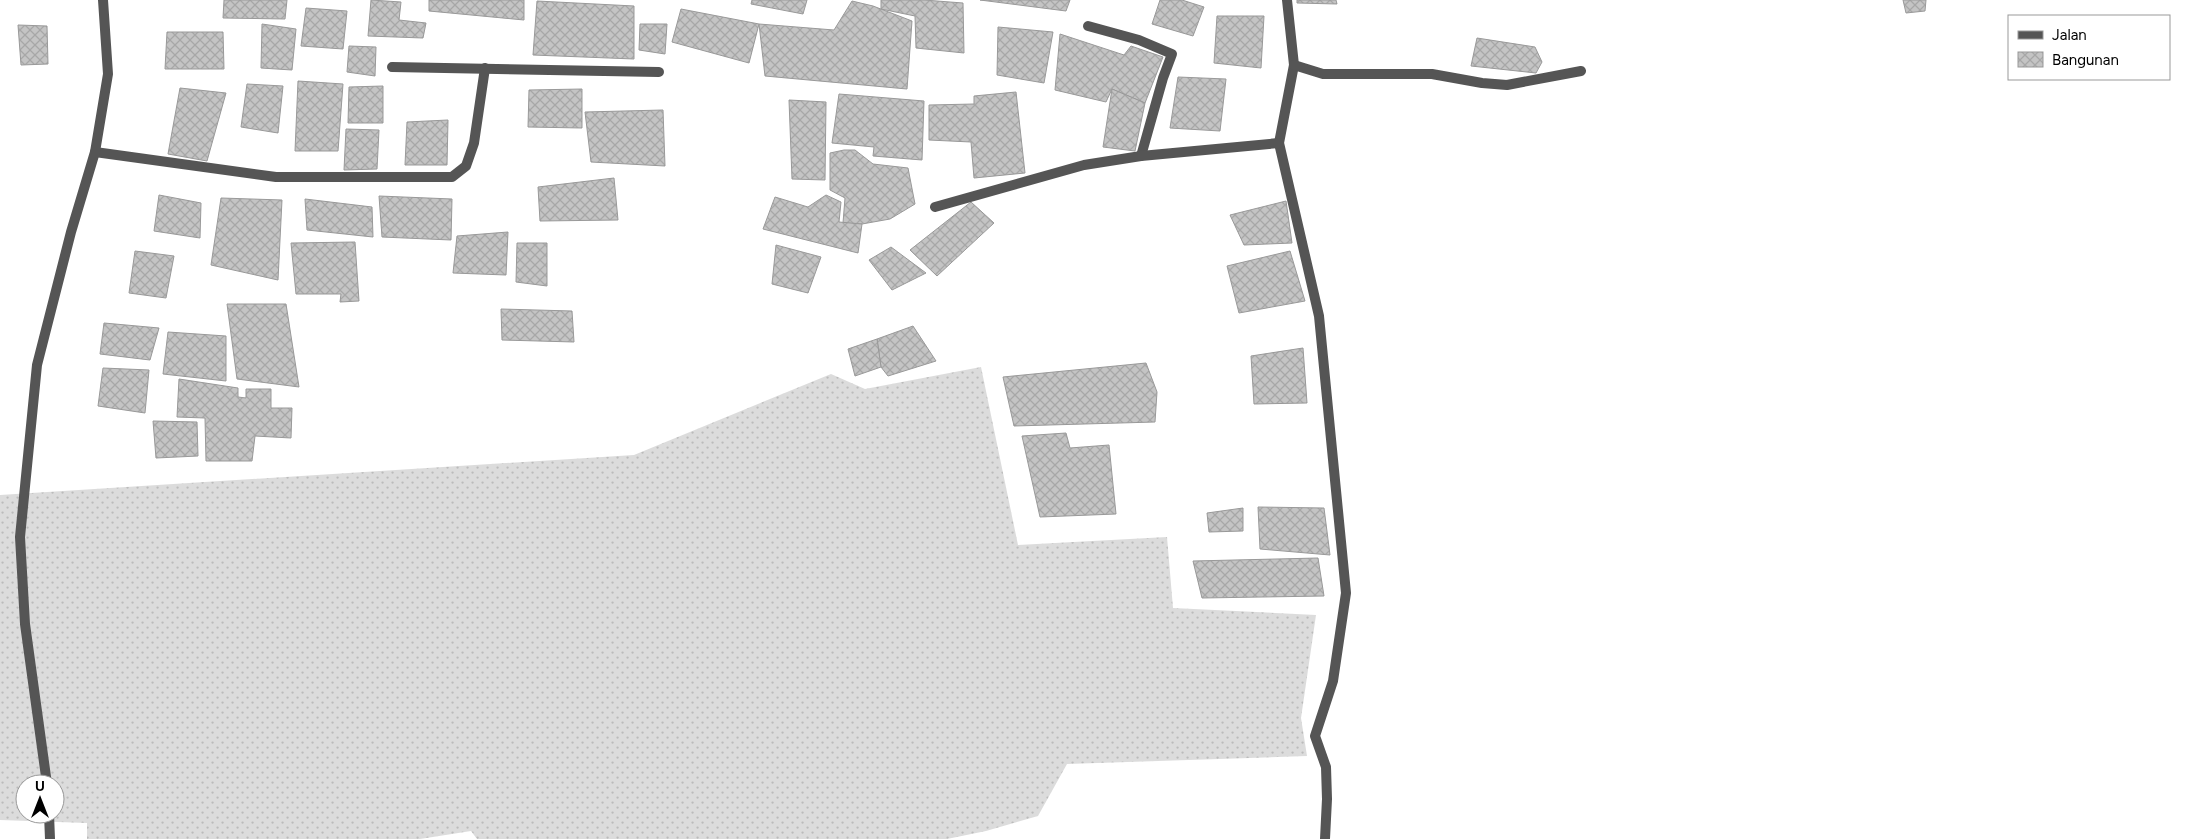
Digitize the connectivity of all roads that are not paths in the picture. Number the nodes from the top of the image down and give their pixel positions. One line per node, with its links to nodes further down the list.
1 (103, 0): 10 (street)
2 (1287, 0): 4 (street)
3 (1088, 26): 11 (street)
4 (1294, 65): 7 (street); 9 (street)
5 (392, 67): 6 (street)
6 (485, 68): 8 (street); 10 (street)
7 (1582, 71)
8 (659, 72)
9 (1279, 143): 11 (street); 16 (street)
10 (95, 152): 13 (street)
11 (1141, 156): 12 (street)
12 (935, 207)
13 (46, 774)
14 (49, 824): 15 (street)
15 (50, 839)
16 (1325, 839)

